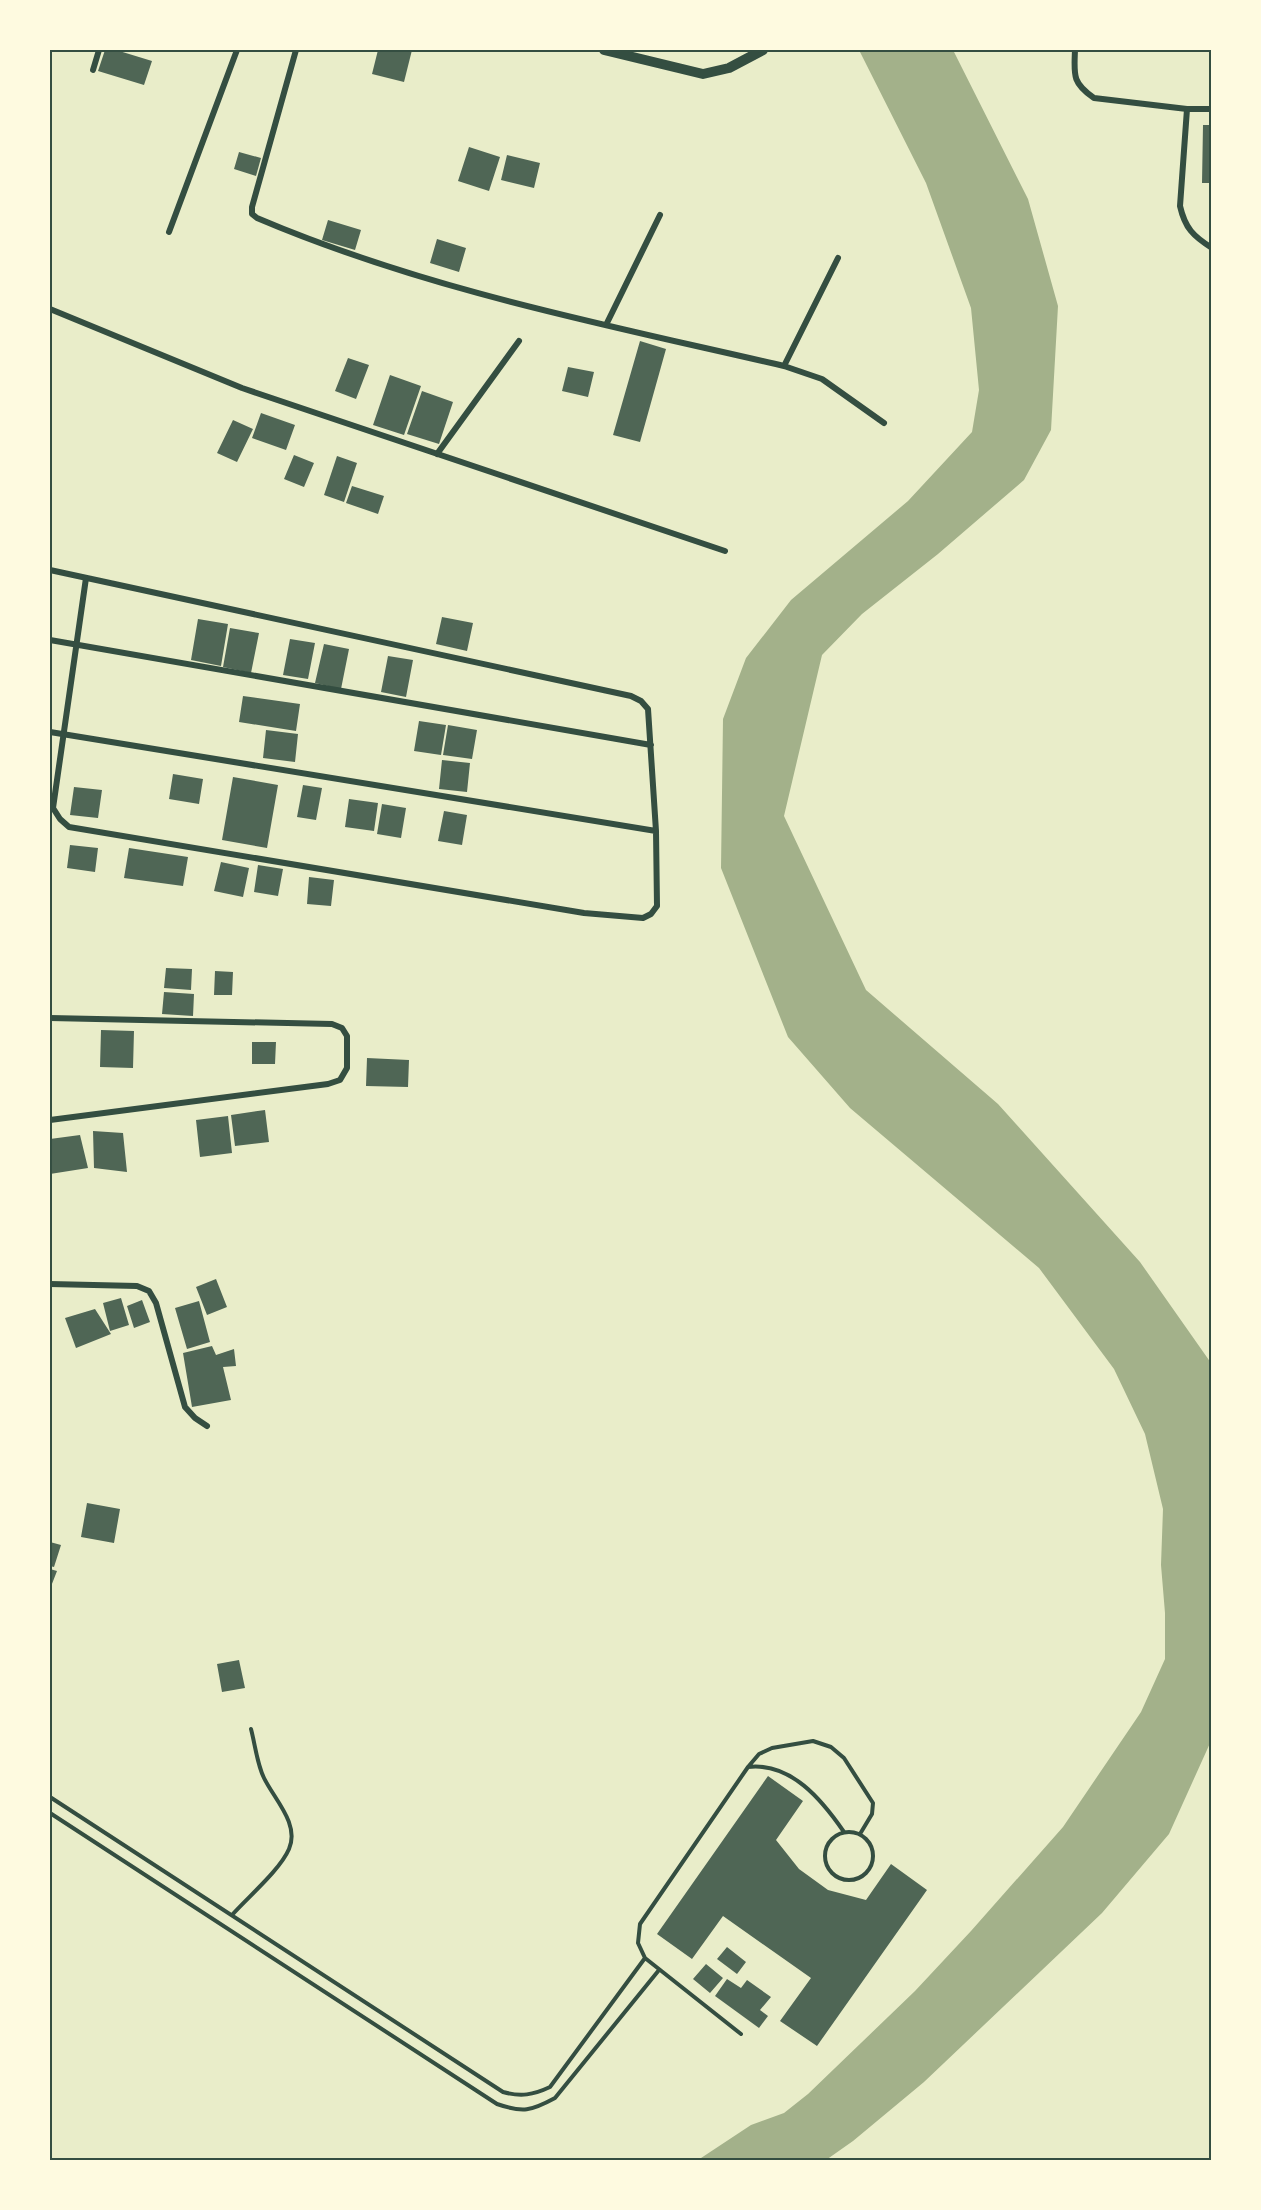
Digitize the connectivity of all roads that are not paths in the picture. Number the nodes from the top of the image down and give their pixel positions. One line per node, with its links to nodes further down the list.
1 (99, 50): 7 (street)
2 (237, 50): 11 (street)
3 (296, 50): 15 (street)
4 (604, 50): 5 (street)
5 (763, 50)
6 (1075, 50): 8 (street)
7 (93, 70)
8 (1187, 109): 9 (street); 12 (street)
9 (1212, 109)
10 (660, 214): 15 (street)
11 (169, 232)
12 (1212, 248)
13 (838, 258): 17 (street)
14 (50, 309): 19 (street)
15 (606, 325): 17 (street)
16 (519, 341): 19 (street)
17 (784, 366): 18 (street)
18 (884, 423)
19 (437, 454): 20 (street)
20 (725, 552)
21 (50, 570): 22 (street)
22 (86, 578): 24 (street); 27 (street)
23 (50, 640): 24 (street)
24 (76, 645): 26 (street); 27 (street)
25 (50, 732): 26 (street)
26 (64, 735): 28 (street); 28 (street)
27 (651, 745): 28 (street)
28 (656, 831)
29 (50, 1018): 30 (street)
30 (50, 1120)
31 (50, 1284): 32 (street)
32 (207, 1425)
33 (251, 1729): 39 (lane)
34 (748, 1767): 37 (lane); 38 (lane); 40 (lane)
35 (50, 1797): 39 (lane)
36 (50, 1813): 41 (lane)
37 (844, 1832): 38 (lane); 38 (lane)
38 (861, 1834)
39 (232, 1915): 40 (lane)
40 (645, 1958): 41 (lane)
41 (659, 1970): 42 (lane)
42 (741, 2034)

